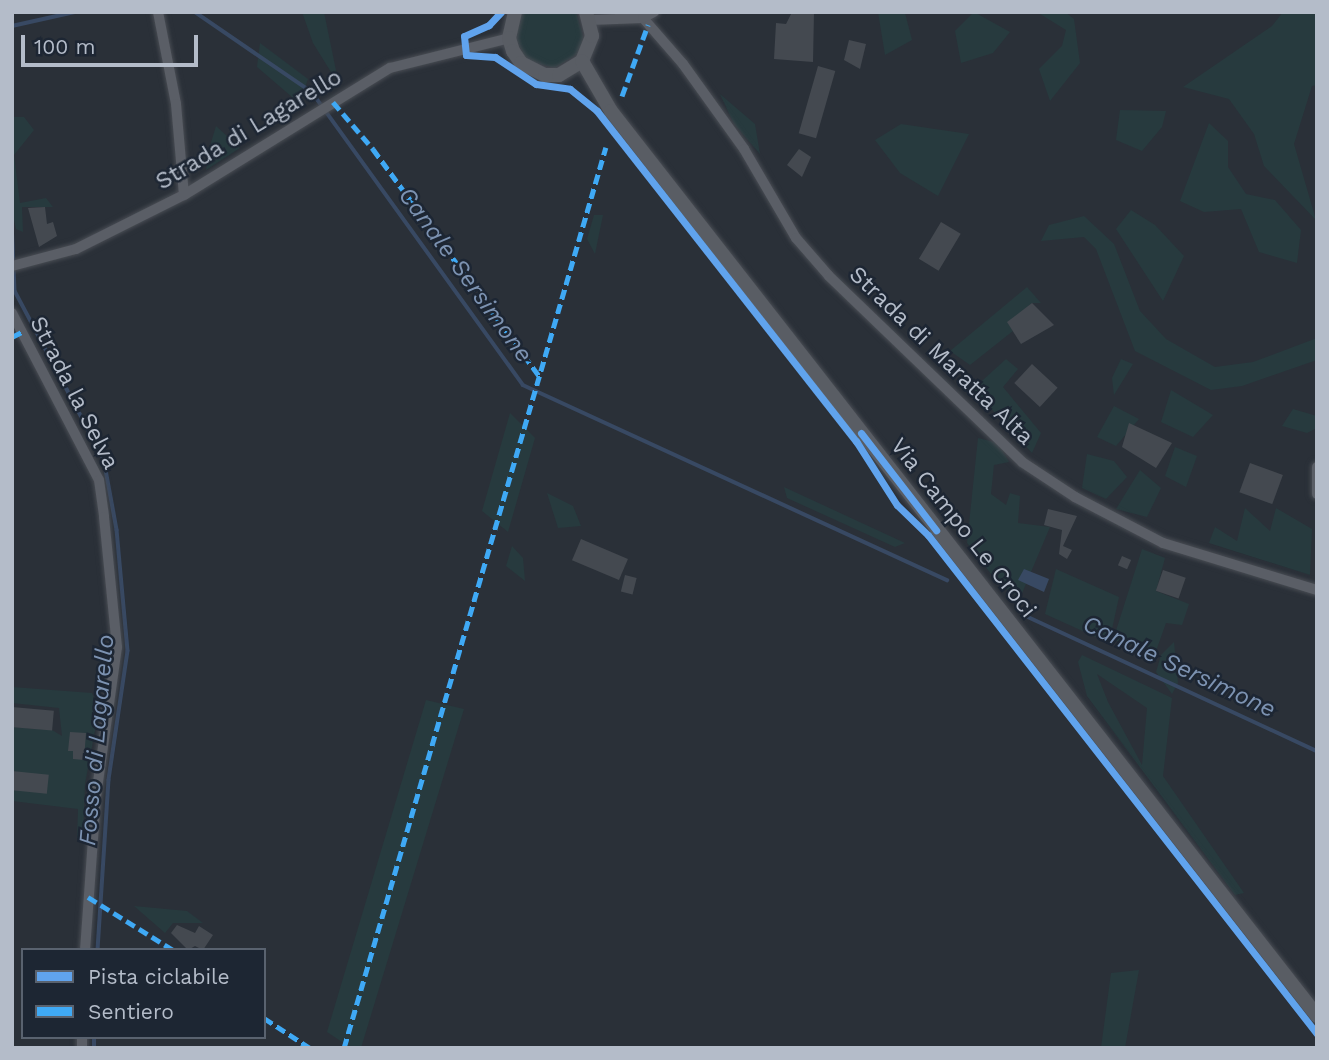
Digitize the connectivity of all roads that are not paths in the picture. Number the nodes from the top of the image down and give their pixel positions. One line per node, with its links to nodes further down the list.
1 (515, 12): 6 (street)
2 (654, 12): 5 (street)
3 (159, 14): 8 (street)
4 (588, 16): 5 (street); 7 (street)
5 (643, 18): 13 (street, Strada di Maratta Alta)
6 (509, 38): 7 (street); 8 (street, Strada di Lagarello)
7 (582, 61): 15 (street, Via Campo Le Croci)
8 (184, 195): 9 (street, Strada di Lagarello)
9 (12, 266)
10 (12, 313): 14 (street, Strada la Selva)
11 (1317, 467): 12 (street)
12 (1317, 494)
13 (1317, 590)
14 (85, 948)
15 (1317, 1016)

